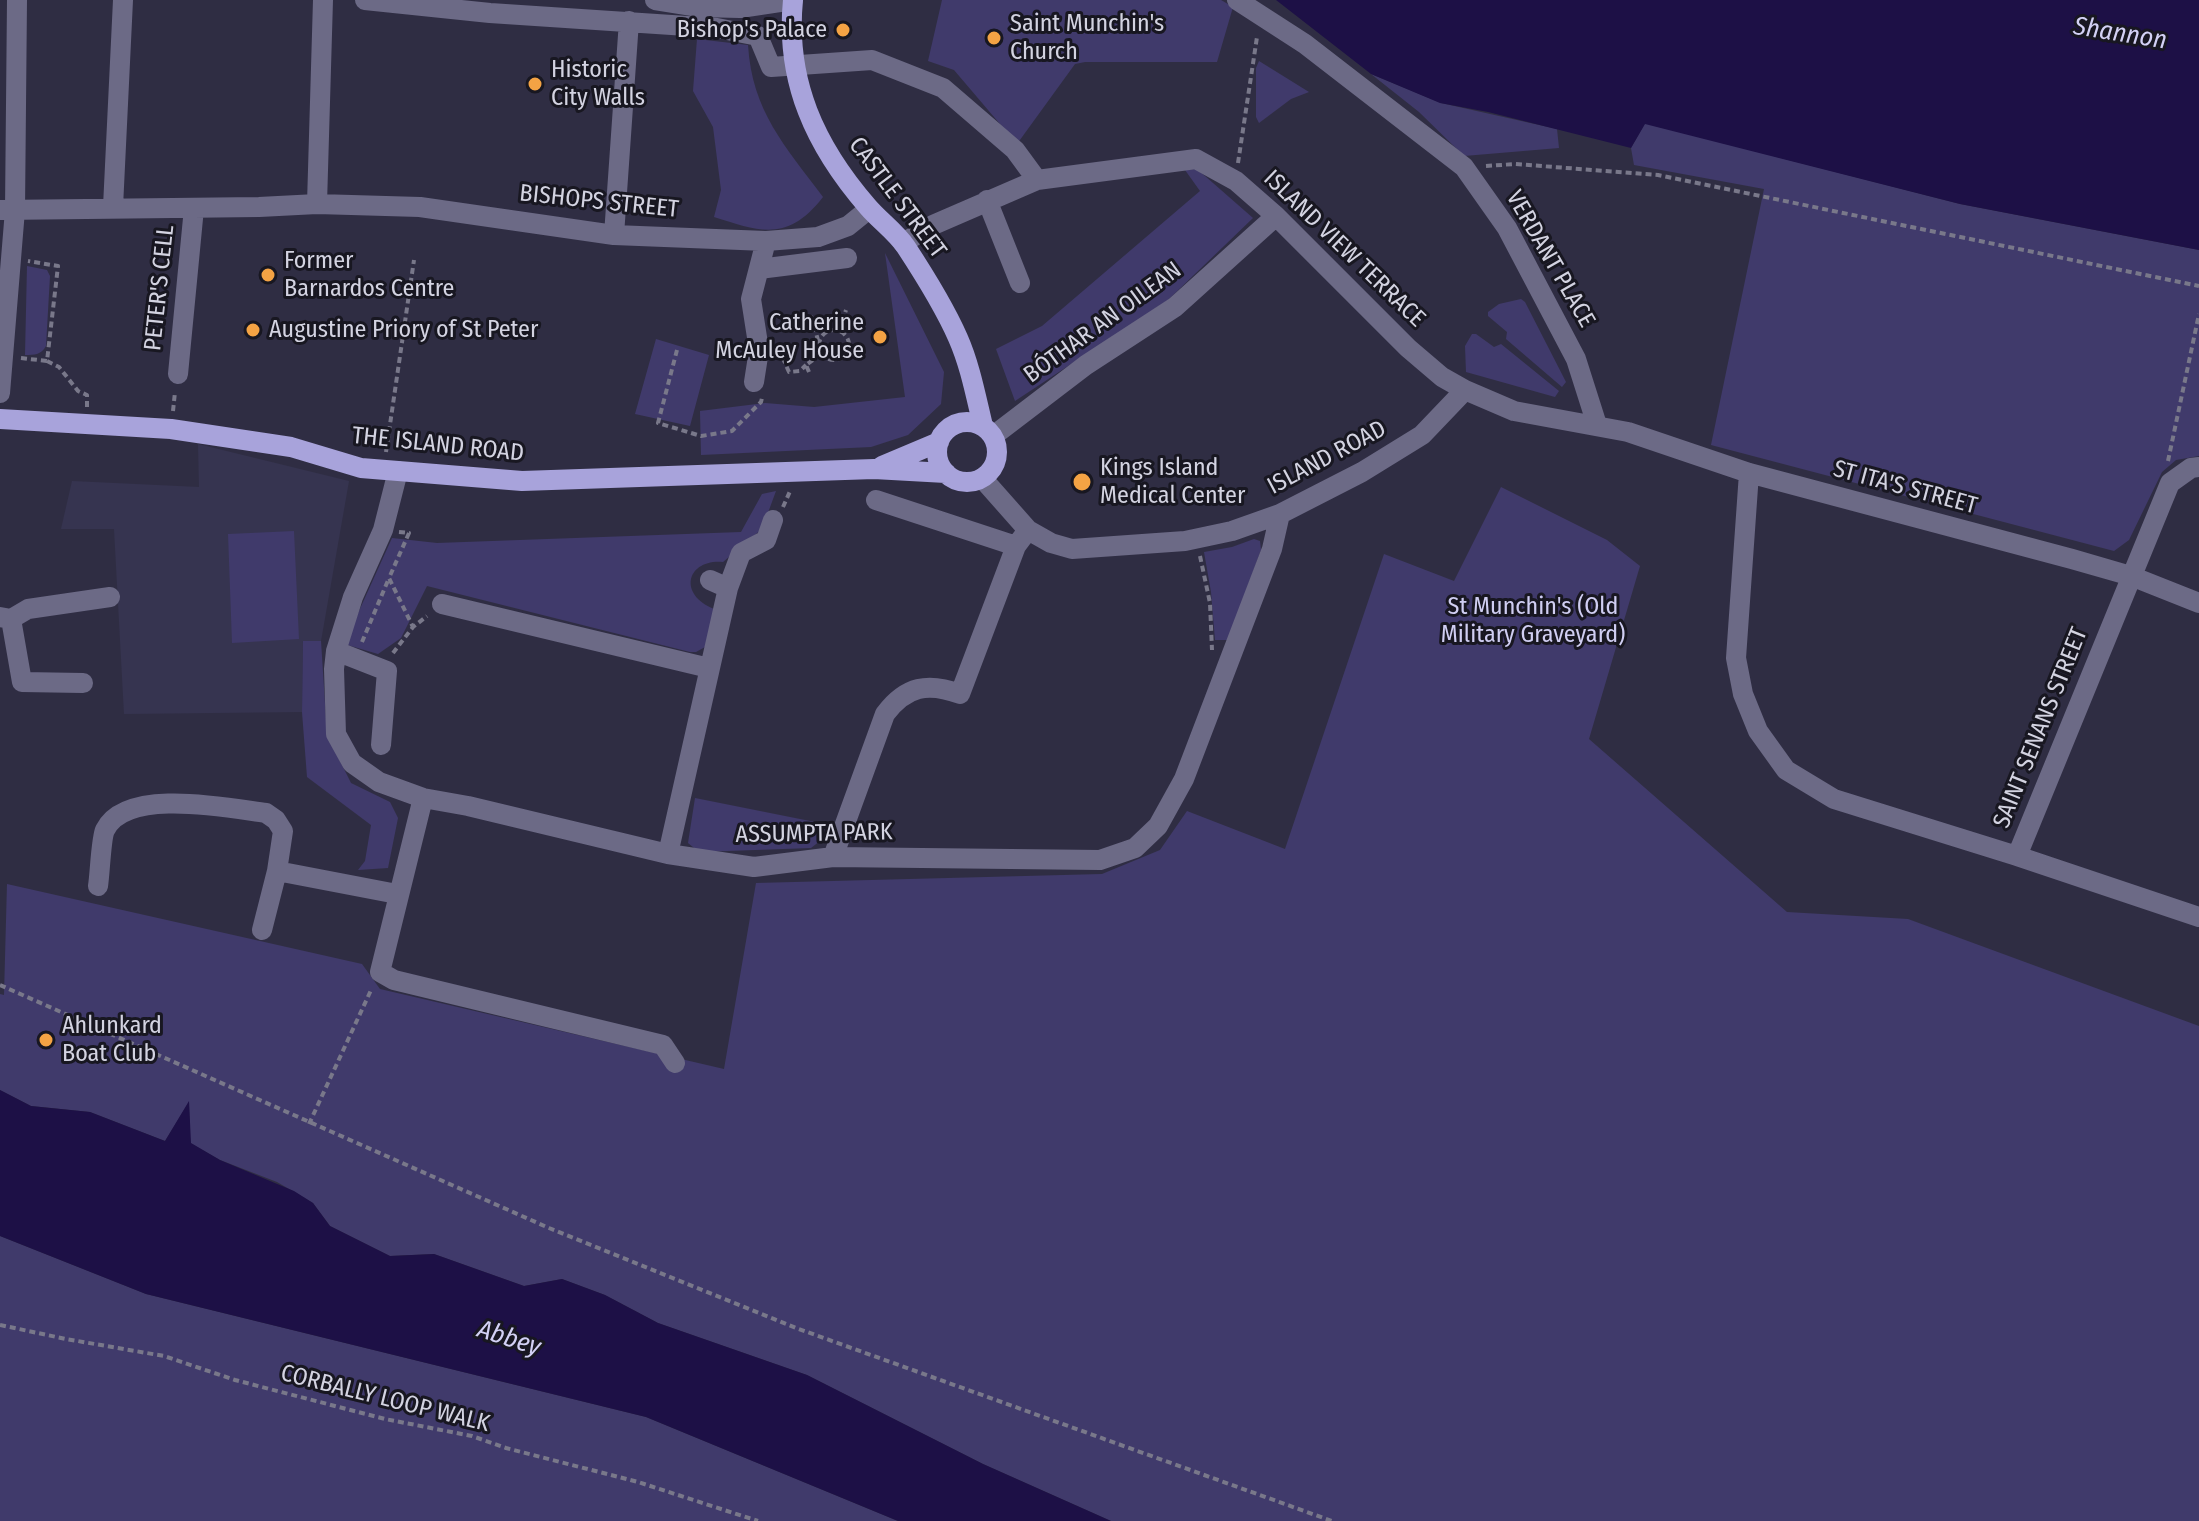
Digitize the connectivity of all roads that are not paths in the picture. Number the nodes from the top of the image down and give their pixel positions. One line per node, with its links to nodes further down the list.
1 (17, 0): 17 (street)
2 (123, 0): 14 (street)
3 (323, 0): 13 (street)
4 (365, 0): 8 (street)
5 (655, 0): 6 (street)
6 (793, 0): 10 (main road, CASTLE STREET)
7 (1237, 0): 32 (street, VERDANT PLACE)
8 (586, 9): 9 (street)
9 (629, 21): 10 (street); 19 (street)
10 (793, 65): 11 (street); 16 (main road, CASTLE STREET)
11 (1037, 180): 12 (street, ISLAND VIEW TERRACE); 18 (street, ISLAND VIEW TERRACE)
12 (987, 200): 21 (street, ISLAND VIEW TERRACE); 24 (street)
13 (317, 204): 15 (street, BISHOPS STREET); 19 (street, BISHOPS STREET)
14 (113, 207): 15 (street, BISHOPS STREET); 17 (street)
15 (194, 208): 25 (street, PETER'S CELL)
16 (869, 209): 20 (street, BISHOPS STREET); 21 (main road, CASTLE STREET)
17 (7, 210): 29 (street)
18 (1276, 216): 28 (street, ISLAND VIEW TERRACE); 33 (street, BÓTHAR AN OILEAN)
19 (614, 235): 20 (street, BISHOPS STREET)
20 (766, 241): 23 (street)
21 (903, 243): 26 (main road, CASTLE STREET)
22 (847, 258): 23 (street)
23 (759, 269): 27 (street)
24 (1020, 283)
25 (178, 374)
26 (971, 377): 31 (main road); 33 (main road, CASTLE STREET)
27 (754, 382)
28 (1465, 390): 32 (street); 42 (street, ISLAND ROAD)
29 (0, 393)
30 (0, 419): 37 (main road, THE ISLAND ROAD)
31 (954, 425): 33 (main road); 34 (main road)
32 (1597, 425): 39 (street, ST ITA'S STREET)
33 (988, 431): 40 (main road)
34 (939, 442): 36 (main road); 38 (main road)
35 (2199, 467): 45 (street, SAINT SENANS STREET)
36 (874, 469): 37 (main road, THE ISLAND ROAD); 38 (main road)
37 (391, 470): 50 (street, ASSUMPTA PARK)
38 (946, 473): 40 (main road)
39 (1749, 473): 45 (street, ST ITA'S STREET); 56 (street)
40 (982, 478): 44 (street, ISLAND ROAD)
41 (876, 500): 44 (street)
42 (1280, 514): 44 (street, ISLAND ROAD); 57 (street, ASSUMPTA PARK)
43 (773, 520): 51 (street)
44 (1022, 538): 57 (street)
45 (2131, 576): 47 (street, ST ITA'S STREET); 56 (street, SAINT SENANS STREET)
46 (110, 597): 49 (street)
47 (2199, 603)
48 (442, 604): 51 (street)
49 (6, 618): 52 (street)
50 (336, 651): 53 (street); 54 (street, ASSUMPTA PARK)
51 (709, 668): 55 (street)
52 (83, 683)
53 (381, 745)
54 (423, 798): 55 (street, ASSUMPTA PARK); 60 (street)
55 (668, 854): 57 (street, ASSUMPTA PARK)
56 (2017, 856): 61 (street, SAINT SENANS STREET)
57 (833, 857)
58 (277, 871): 59 (street); 60 (street); 62 (street)
59 (98, 886)
60 (397, 894): 63 (street)
61 (2199, 917)
62 (262, 930)
63 (675, 1063)

